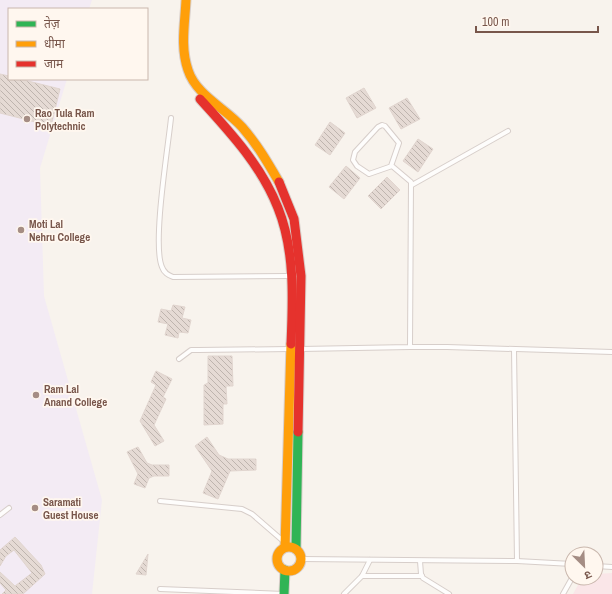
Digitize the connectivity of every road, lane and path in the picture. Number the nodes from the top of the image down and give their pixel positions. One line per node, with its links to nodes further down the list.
1 (181, 4): 2 (main road)
2 (196, 89): 7 (main road); 8 (main road)
3 (171, 118): 7 (lane)
4 (508, 131): 6 (lane)
5 (391, 166): 5 (lane); 6 (lane)
6 (412, 185): 9 (lane)
7 (291, 276): 8 (lane); 10 (main road)
8 (301, 276): 10 (main road)
9 (410, 347): 10 (lane); 11 (lane)
10 (295, 349): 13 (lane); 17 (main road); 18 (main road)
11 (514, 349): 12 (lane); 22 (lane)
12 (612, 352)
13 (180, 359)
14 (160, 501): 17 (lane)
15 (9, 508): 16 (lane)
16 (0, 515)
17 (285, 545): 18 (main road); 24 (main road)
18 (296, 550): 19 (main road)
19 (301, 559): 20 (lane); 24 (main road)
20 (370, 560): 21 (lane); 25 (lane)
21 (420, 561): 22 (lane); 26 (lane)
22 (517, 561): 23 (lane)
23 (564, 564)
24 (289, 570): 28 (main road); 29 (main road)
25 (362, 576): 26 (lane); 30 (lane)
26 (422, 576): 31 (lane)
27 (160, 589): 28 (lane)
28 (284, 594)
29 (292, 594)
30 (344, 594)
31 (449, 594)

